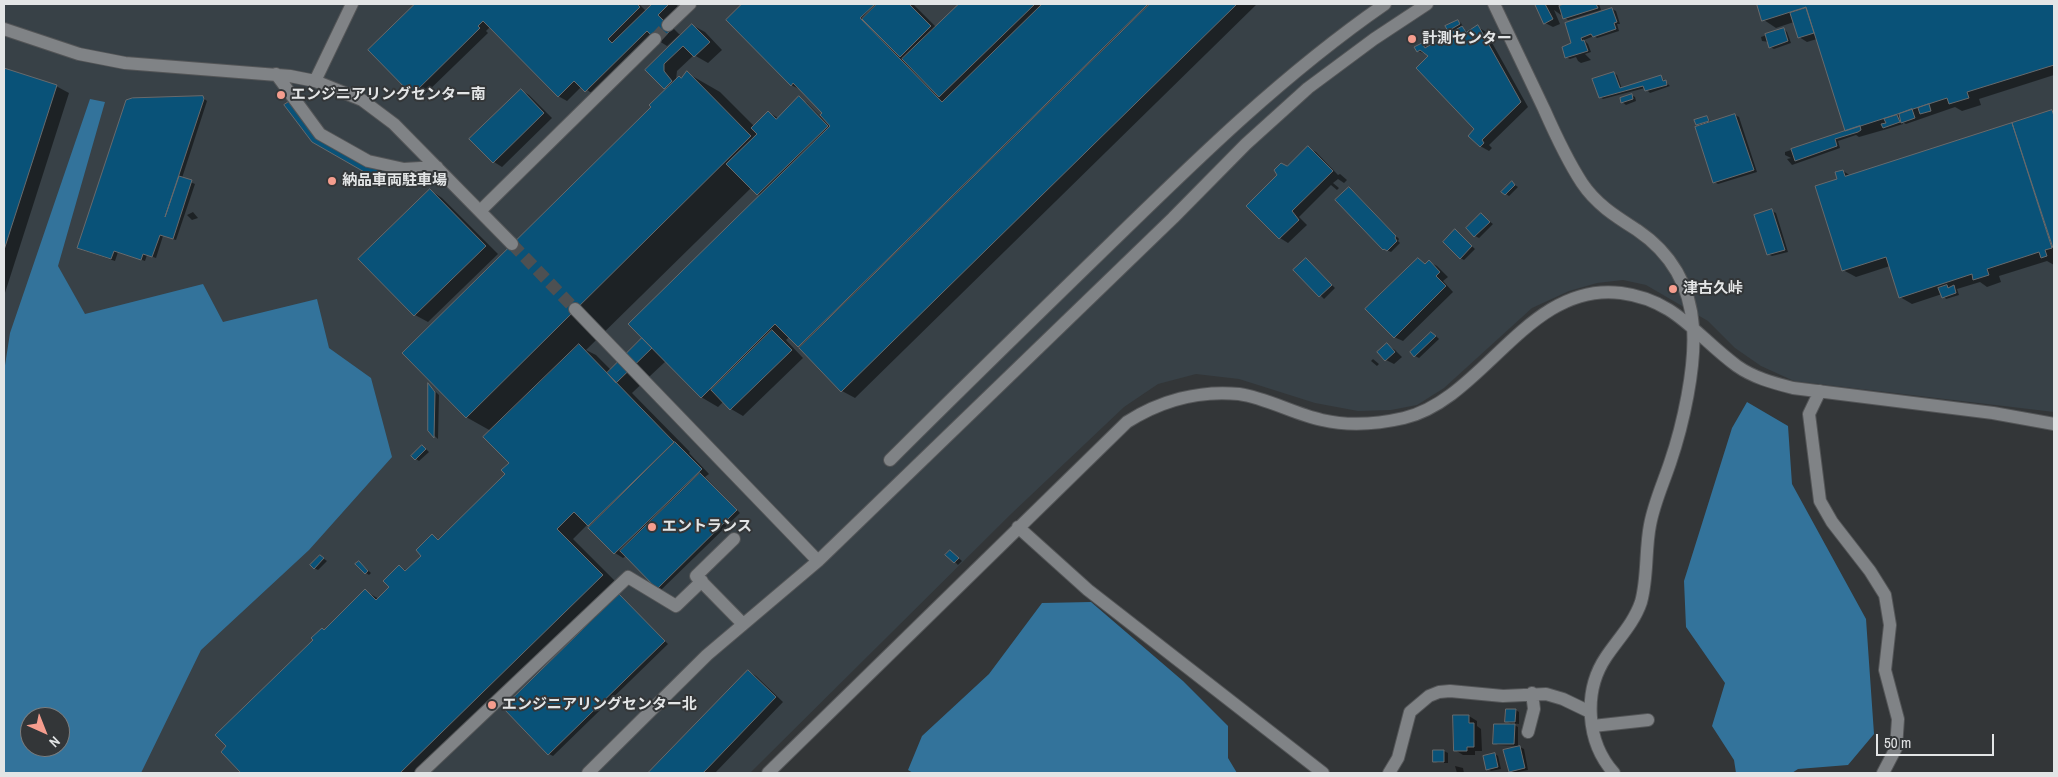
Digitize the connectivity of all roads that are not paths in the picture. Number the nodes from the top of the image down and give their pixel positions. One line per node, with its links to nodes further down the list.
1 (352, 4): 10 (street)
2 (690, 4): 6 (street)
3 (1385, 4): 11 (street)
4 (1427, 4): 12 (street)
5 (1494, 4): 17 (street)
6 (668, 25)
7 (4, 29): 9 (street)
8 (654, 38): 14 (street)
9 (276, 74): 10 (street); 13 (street)
10 (315, 81): 13 (street)
11 (1212, 146): 12 (street); 20 (street)
12 (1228, 162): 23 (street)
13 (437, 167): 14 (street)
14 (480, 211): 15 (street)
15 (512, 244)
16 (575, 309): 23 (street)
17 (1693, 328): 18 (street); 21 (street); 27 (street)
18 (1820, 391): 19 (street); 37 (street)
19 (2054, 424)
20 (890, 460)
21 (1018, 527): 33 (street); 34 (street)
22 (734, 539): 24 (street)
23 (818, 561): 25 (street)
24 (702, 581): 25 (street); 31 (street)
25 (744, 624): 32 (street)
26 (1532, 694): 27 (street); 30 (street); 35 (street)
27 (1590, 712): 29 (street)
28 (1648, 720): 29 (street)
29 (1593, 726): 36 (street)
30 (1528, 732)
31 (421, 773)
32 (588, 773)
33 (768, 773)
34 (1323, 773)
35 (1389, 773)
36 (1614, 773)
37 (1883, 773)

